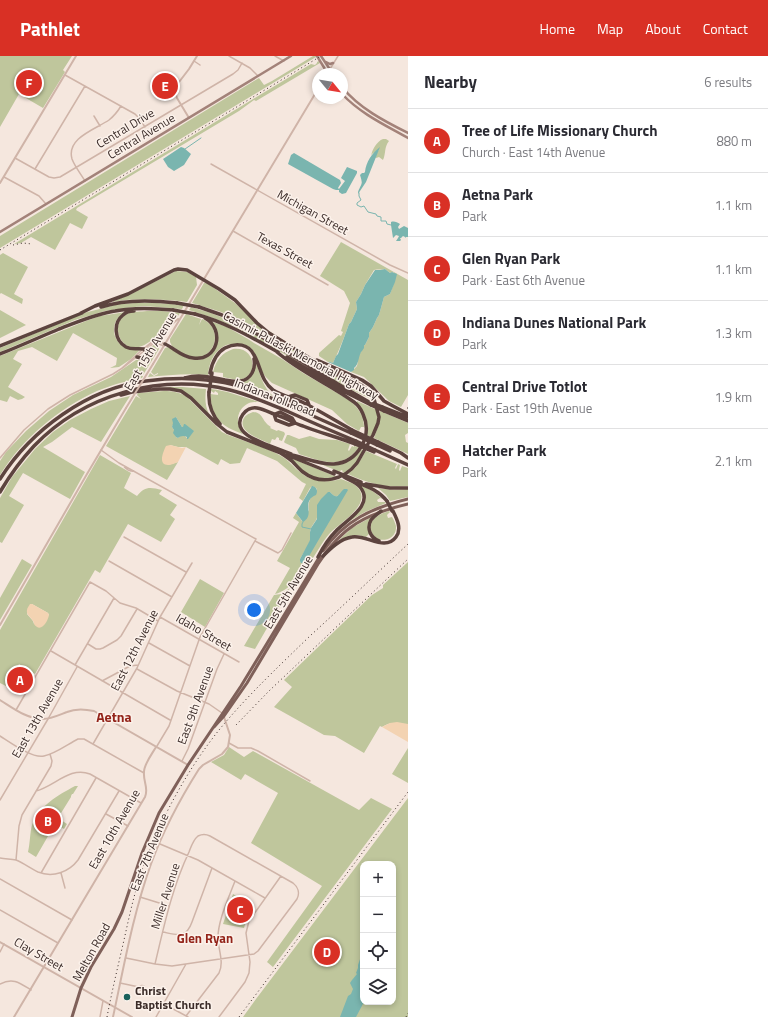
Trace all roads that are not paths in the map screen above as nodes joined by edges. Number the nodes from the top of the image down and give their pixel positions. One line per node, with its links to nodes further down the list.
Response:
1 (76, 56): 20 (street)
2 (197, 56): 9 (street)
3 (230, 56): 12 (street)
4 (275, 56): 10 (street)
5 (291, 56): 10 (main road, Central Avenue)
6 (317, 56): 13 (main road)
7 (321, 56): 11 (main road)
8 (338, 56): 14 (street)
9 (194, 61): 15 (street); 26 (street)
10 (284, 61): 21 (main road, Central Avenue)
11 (325, 62): 14 (main road); 18 (main road)
12 (242, 63): 21 (street); 26 (street, Central Drive)
13 (321, 63): 16 (main road); 17 (main road)
14 (333, 63): 19 (street)
15 (200, 65)
16 (324, 68)
17 (328, 68)
18 (329, 68)
19 (330, 68)
20 (65, 74): 22 (street); 34 (street)
21 (258, 76): 29 (main road, Central Avenue)
22 (85, 86): 27 (street); 37 (street)
23 (348, 94): 32 (main road)
24 (312, 99): 41 (street, East 15th Avenue)
25 (348, 100): 33 (main road)
26 (181, 105): 29 (street); 31 (street, Central Drive)
27 (121, 106): 30 (street); 31 (street)
28 (94, 116): 30 (street)
29 (189, 118): 39 (main road, Central Avenue)
30 (100, 126): 36 (street)
31 (145, 126): 36 (street, Central Drive)
32 (408, 133)
33 (408, 138)
34 (15, 158): 37 (street); 38 (street)
35 (211, 164): 41 (street, Michigan Street)
36 (77, 168): 37 (street, Central Drive); 39 (street)
37 (35, 169)
38 (4, 177): 40 (street); 42 (street)
39 (85, 181): 42 (main road, Central Avenue)
40 (0, 183)
41 (257, 190): 43 (street, East 15th Avenue); 45 (street, Michigan Street)
42 (46, 204): 44 (main road, Central Avenue)
43 (233, 231): 46 (street, East 15th Avenue); 47 (street, Texas Street)
44 (0, 232)
45 (408, 273)
46 (203, 279): 49 (highway); 51 (street, East 15th Avenue); 59 (highway)
47 (328, 285)
48 (149, 308): 50 (highway, Casimir Pulaski Memorial Highway, bridge); 56 (highway); 58 (highway, Casimir Pulaski Memorial Highway)
49 (81, 313): 52 (highway, Casimir Pulaski Memorial Highway, bridge); 55 (highway, Casimir Pulaski Memorial Highway)
50 (196, 314): 54 (highway); 57 (highway, Casimir Pulaski Memorial Highway)
51 (181, 316): 53 (street); 54 (street, East 15th Avenue)
52 (265, 338): 64 (highway); 67 (highway, Casimir Pulaski Memorial Highway)
53 (152, 341): 54 (street); 56 (street)
54 (164, 345): 56 (street); 76 (street, East 15th Avenue, bridge)
55 (0, 346)
56 (144, 350): 60 (highway); 61 (street)
57 (276, 352): 67 (highway, Casimir Pulaski Memorial Highway); 78 (highway)
58 (0, 354)
59 (305, 355): 64 (highway); 69 (highway)
60 (137, 357): 61 (street)
61 (122, 368): 79 (street)
62 (211, 373): 63 (highway); 65 (highway, bridge); 73 (highway)
63 (180, 378): 73 (highway, Indiana Toll Road); 85 (highway, Indiana Toll Road)
64 (357, 382): 77 (highway)
65 (208, 392): 72 (highway); 74 (highway)
66 (110, 396): 72 (highway); 75 (highway, Indiana Toll Road); 89 (highway, Indiana Toll Road)
67 (370, 403): 68 (highway, Casimir Pulaski Memorial Highway, bridge)
68 (383, 409): 70 (highway, Casimir Pulaski Memorial Highway); 71 (highway, Casimir Pulaski Memorial Highway)
69 (406, 413)
70 (408, 417)
71 (408, 421)
72 (217, 424): 77 (highway)
73 (352, 432): 80 (highway, bridge)
74 (263, 443): 75 (highway); 78 (highway)
75 (356, 443): 82 (highway, Indiana Toll Road, bridge)
76 (101, 450): 81 (street); 108 (street, East 15th Avenue)
77 (279, 452): 84 (highway)
78 (292, 455): 84 (highway)
79 (0, 458)
80 (408, 458)
81 (123, 465): 83 (street); 83 (street)
82 (408, 465)
83 (134, 471): 97 (street)
84 (334, 473): 86 (highway, bridge); 86 (highway, bridge)
85 (0, 479)
86 (361, 484): 87 (highway); 91 (highway); 99 (highway)
87 (366, 484): 88 (highway); 91 (highway)
88 (408, 488)
89 (0, 492)
90 (408, 499): 99 (main road, East 5th Avenue)
91 (387, 501): 94 (highway, bridge)
92 (408, 504): 93 (main road, East 5th Avenue)
93 (381, 511): 94 (highway); 98 (main road, East 5th Avenue)
94 (392, 511): 98 (highway)
95 (291, 533): 97 (street)
96 (124, 538): 102 (street)
97 (255, 542): 109 (street)
98 (323, 556): 125 (main road, East 5th Avenue)
99 (318, 557): 125 (main road, East 5th Avenue)
100 (109, 561): 103 (street)
101 (192, 563): 102 (street, East 12th Avenue)
102 (186, 572): 103 (street, East 12th Avenue)
103 (172, 597): 106 (street, East 12th Avenue)
104 (114, 598): 105 (street, Idaho Street); 111 (street, East 13th Avenue); 112 (street, Idaho Street)
105 (137, 609): 107 (street, Idaho Street); 111 (street)
106 (160, 617): 107 (street, East 12th Avenue); 109 (street, Idaho Street)
107 (158, 621): 110 (street, East 12th Avenue)
108 (0, 624)
109 (200, 640): 113 (street, Idaho Street); 117 (street)
110 (148, 643): 115 (street, East 12th Avenue); 117 (street)
111 (88, 644): 116 (street, East 13th Avenue)
112 (50, 651): 116 (street); 124 (street)
113 (224, 654): 114 (street, Idaho Street); 123 (street, East 9th Avenue)
114 (238, 662)
115 (138, 665): 118 (street, East 12th Avenue); 119 (street)
116 (76, 666): 119 (street); 126 (street, East 13th Avenue)
117 (190, 666): 121 (street)
118 (137, 668): 120 (street, East 12th Avenue); 121 (street)
119 (102, 681): 120 (street)
120 (123, 693): 127 (street, East 12th Avenue); 128 (street)
121 (180, 693): 123 (street); 128 (street)
122 (0, 700): 124 (street)
123 (205, 702): 125 (street); 135 (street, East 9th Avenue)
124 (16, 710): 126 (street)
125 (223, 714): 130 (street); 136 (main road, East 5th Avenue)
126 (48, 718): 127 (street); 133 (street, East 13th Avenue)
127 (108, 718): 131 (street, East 12th Avenue); 132 (street)
128 (170, 720): 132 (street)
129 (0, 736): 133 (street)
130 (229, 743): 139 (street); 146 (street, East 7th Avenue)
131 (93, 744): 134 (street); 137 (street)
132 (156, 747): 135 (street); 137 (street)
133 (28, 753): 134 (street); 142 (street, East 13th Avenue)
134 (50, 754): 140 (street)
135 (182, 761): 136 (street)
136 (188, 764): 157 (main road, East 5th Avenue)
137 (144, 773): 143 (street, East 10th Avenue)
138 (96, 778): 140 (street); 141 (street); 151 (street)
139 (310, 781)
140 (36, 790): 149 (street)
141 (119, 791): 143 (street); 144 (street)
142 (0, 800)
143 (141, 803): 145 (street, East 10th Avenue)
144 (106, 814): 145 (street); 152 (street)
145 (128, 826): 162 (street, East 10th Avenue)
146 (160, 844): 147 (street); 158 (street, East 7th Avenue)
147 (187, 856): 150 (street); 153 (street, Miller Avenue); 160 (street, Miller Avenue)
148 (0, 858): 149 (street)
149 (16, 860): 151 (street)
150 (212, 868): 155 (street); 163 (street)
151 (40, 873): 152 (street)
152 (61, 873): 156 (street)
153 (281, 876): 159 (street); 168 (street)
154 (0, 879): 162 (street)
155 (235, 881): 159 (street); 170 (street)
156 (65, 888)
157 (128, 896): 176 (main road, Melton Road)
158 (140, 897): 160 (street); 169 (street, East 7th Avenue)
159 (265, 898): 168 (street)
160 (169, 906): 163 (street, Miller Avenue)
161 (0, 910): 165 (street)
162 (72, 920): 165 (street, East 10th Avenue)
163 (162, 932): 171 (street, Miller Avenue)
164 (0, 942): 166 (street, Clay Street)
165 (58, 943): 173 (street, East 10th Avenue)
166 (4, 944): 167 (street); 173 (street, Clay Street)
167 (0, 952)
168 (249, 955): 170 (street); 191 (street)
169 (126, 958): 171 (street); 174 (street, East 7th Avenue)
170 (221, 959): 172 (street); 190 (street)
171 (155, 964): 172 (street)
172 (186, 964): 180 (street)
173 (44, 967): 176 (street, Clay Street); 178 (street, East 10th Avenue)
174 (120, 983): 177 (street); 181 (street, East 7th Avenue)
175 (0, 984): 178 (street)
176 (81, 988): 179 (street, Clay Street); 184 (main road, Melton Road)
177 (139, 988)
178 (31, 990): 183 (street, East 10th Avenue)
179 (103, 1001): 181 (street, Clay Street); 185 (street)
180 (164, 1004): 189 (street); 190 (street)
181 (115, 1007): 182 (street, Clay Street); 186 (street, East 7th Avenue)
182 (125, 1013): 187 (street); 188 (street, Clay Street)
183 (14, 1017)
184 (72, 1017)
185 (100, 1017)
186 (113, 1017)
187 (124, 1017)
188 (132, 1017)
189 (156, 1017)
190 (187, 1017)
191 (219, 1017)

